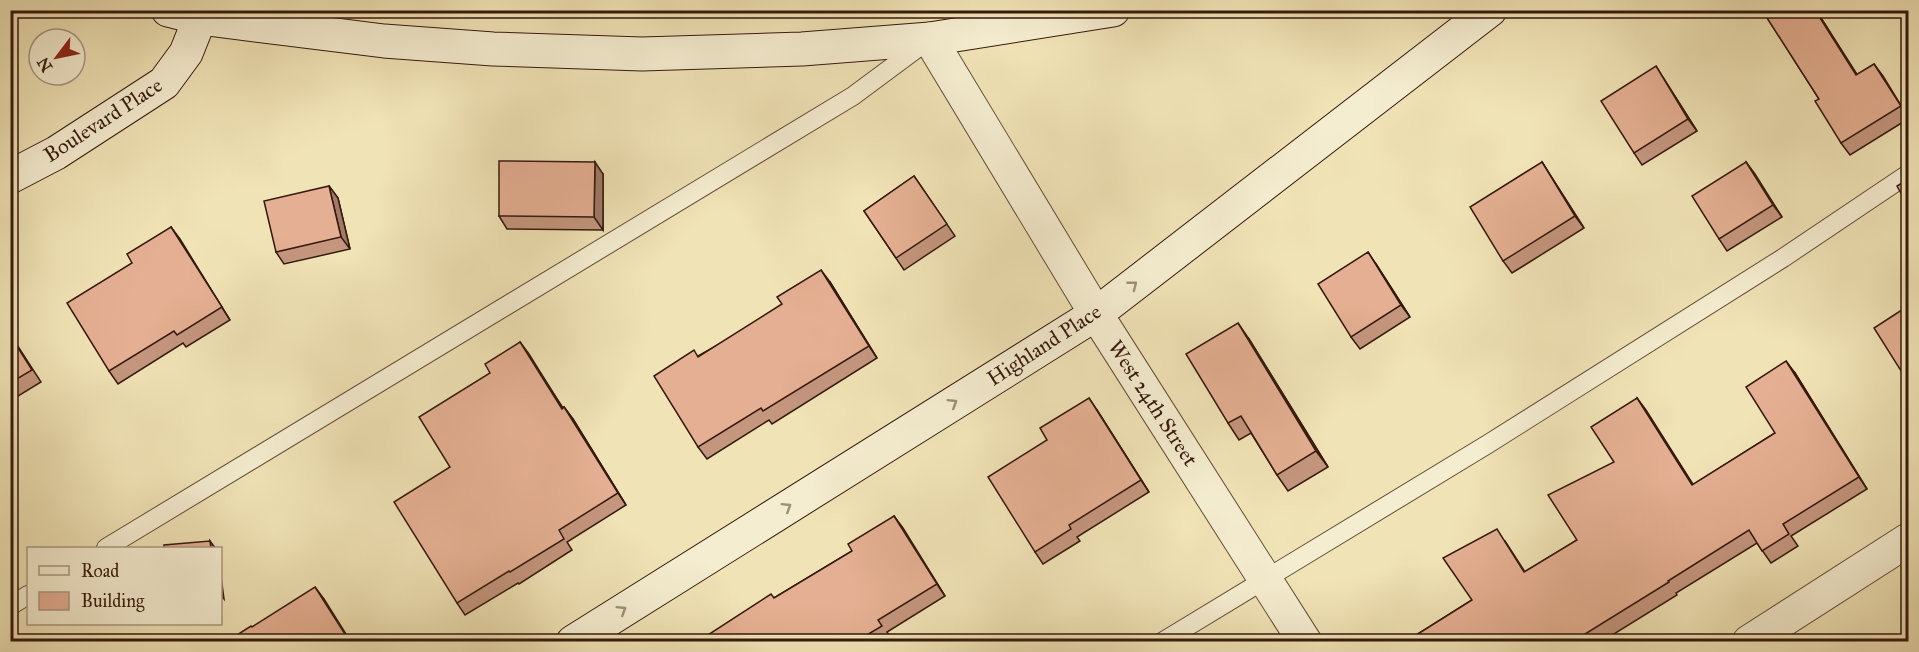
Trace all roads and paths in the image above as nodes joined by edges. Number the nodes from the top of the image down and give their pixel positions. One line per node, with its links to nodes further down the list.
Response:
1 (168, 10): 4 (street)
2 (1113, 10): 5 (street)
3 (1490, 10): 8 (street, Highland Place, one-way to 3)
4 (200, 18): 5 (street); 7 (street, Boulevard Place)
5 (930, 39): 8 (street, West 24th Street); 10 (lane)
6 (1908, 174): 11 (lane)
7 (10, 177)
8 (1096, 314): 11 (street, West 24th Street); 14 (street, Highland Place, one-way to 8)
9 (1908, 540): 17 (street)
10 (109, 547)
11 (1266, 580): 15 (lane); 16 (street, West 24th Street)
12 (27, 596): 13 (lane)
13 (10, 606)
14 (573, 642)
15 (1162, 642)
16 (1305, 642)
17 (1749, 642)

